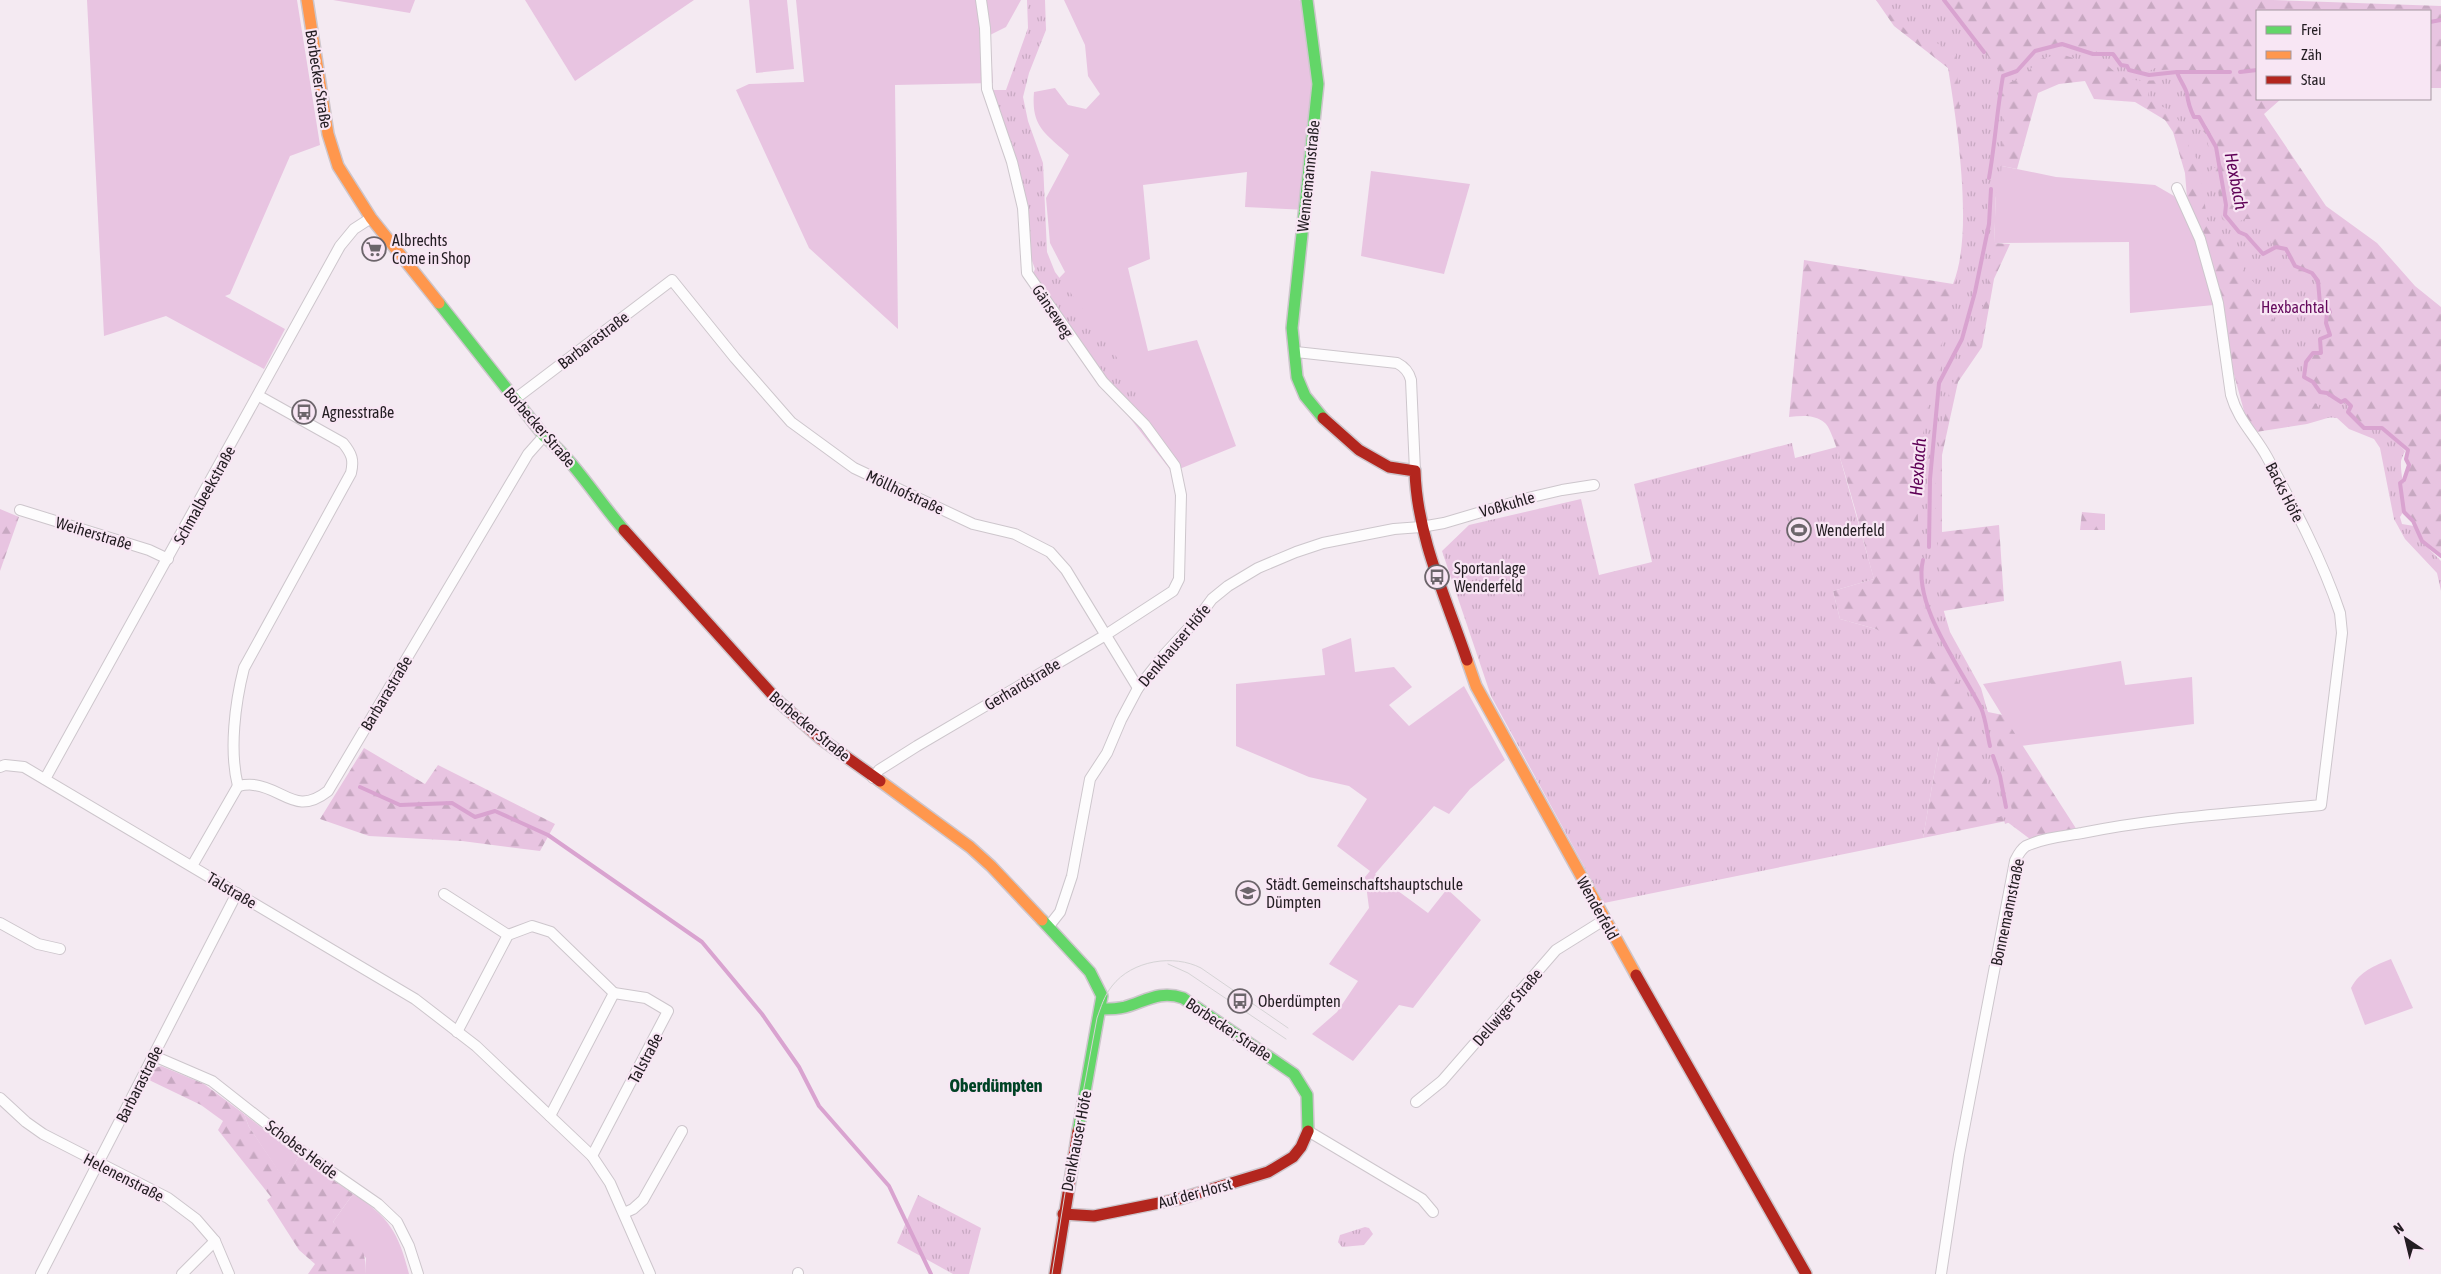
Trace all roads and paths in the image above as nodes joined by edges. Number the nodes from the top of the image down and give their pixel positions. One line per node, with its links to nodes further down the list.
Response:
1 (307, 0): 5 (street, Borbecker Straße)
2 (981, 0): 16 (street, Gänseweg)
3 (1307, 0): 7 (street, Wennemannstraße)
4 (2177, 188): 23 (street, Backs Höfe)
5 (371, 218): 8 (street, Schmalbeekstraße); 9 (street, Borbecker Straße)
6 (672, 280): 9 (street, Barbarastraße); 17 (street, Möllhofstraße)
7 (1296, 352): 11 (street, Wennemannstraße); 11 (street)
8 (259, 396): 15 (street, Schmalbeekstraße); 22 (street)
9 (515, 399): 10 (street, Borbecker Straße)
10 (544, 436): 20 (street, Borbecker Straße); 22 (street, Barbarastraße)
11 (1415, 471): 14 (street)
12 (1594, 485): 14 (street, Voßkuhle)
13 (20, 510): 15 (street, Weiherstraße)
14 (1421, 527): 18 (street, Denkhauser Höfe); 27 (street, Wenderfeld)
15 (168, 560): 21 (street, Schmalbeekstraße)
16 (1173, 591): 17 (street, Gerhardstraße)
17 (1104, 636): 18 (street, Möllhofstraße); 20 (street, Gerhardstraße)
18 (1138, 688): 29 (street, Denkhauser Höfe)
19 (0, 767): 21 (street, Talstraße)
20 (873, 778): 29 (street, Borbecker Straße)
21 (45, 779): 24 (street, Talstraße)
22 (238, 786): 24 (street)
23 (2321, 805): 54 (street, Bonnemannstraße)
24 (192, 866): 25 (street, Talstraße)
25 (237, 893): 34 (street, Talstraße); 35 (street, Barbarastraße)
26 (444, 894): 30 (street)
27 (1604, 920): 37 (street, Dellwiger Straße); 53 (street, Wenderfeld)
28 (0, 923): 31 (street)
29 (1049, 926): 33 (street, Borbecker Straße)
30 (508, 935): 32 (street); 34 (street)
31 (60, 949)
32 (614, 994): 38 (street); 41 (street, Talstraße)
33 (1102, 1009): 40 (street, Borbecker Straße); 45 (street, Denkhauser Höfe)
34 (457, 1032): 38 (street, Talstraße)
35 (154, 1056): 42 (street, Barbarastraße); 50 (street, Schobes Heide)
36 (0, 1098): 42 (street, Helenenstraße)
37 (1416, 1102)
38 (550, 1116): 41 (street, Talstraße)
39 (682, 1131): 44 (street)
40 (1308, 1131): 43 (street); 45 (street, Auf der Horst)
41 (592, 1156): 44 (street, Talstraße)
42 (98, 1164): 46 (street, Helenenstraße); 47 (street, Barbarastraße)
43 (1433, 1212)
44 (624, 1213): 51 (street, Talstraße)
45 (1063, 1214): 52 (street, Denkhauser Höfe)
46 (215, 1241): 48 (street); 49 (street, Helenenstraße)
47 (41, 1274)
48 (182, 1274)
49 (229, 1274)
50 (418, 1274)
51 (650, 1274)
52 (1055, 1274)
53 (1806, 1274)
54 (1941, 1274)

